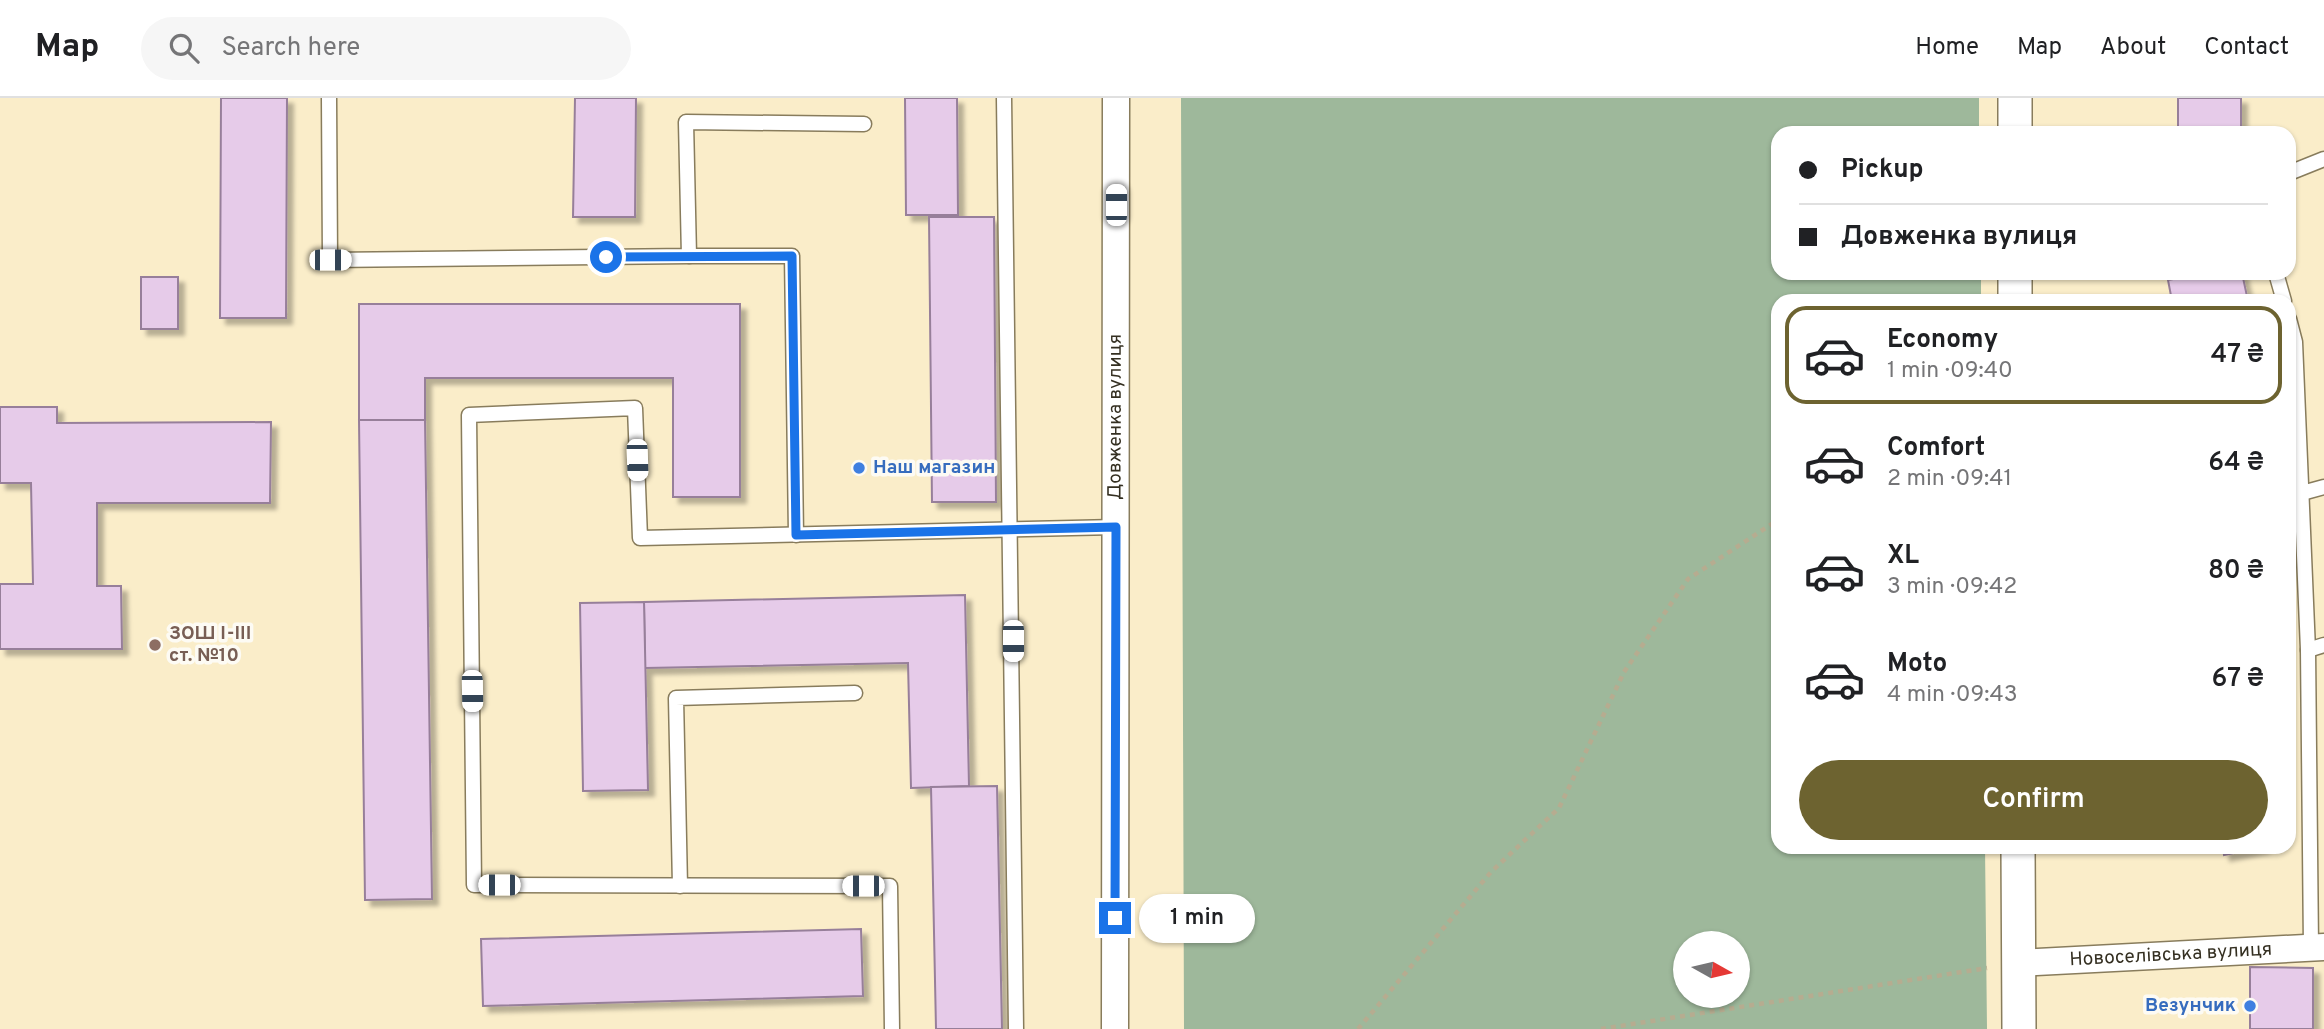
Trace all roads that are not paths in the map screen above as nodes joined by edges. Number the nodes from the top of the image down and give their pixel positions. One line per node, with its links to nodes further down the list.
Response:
1 (329, 98): 9 (lane)
2 (1004, 98): 14 (lane)
3 (1116, 98): 13 (street, Довженка вулиця)
4 (2015, 98): 6 (street)
5 (864, 124): 9 (lane)
6 (2015, 126)
7 (2324, 159): 8 (lane)
8 (2296, 170)
9 (689, 256): 15 (lane)
10 (2296, 364): 12 (lane)
11 (2324, 487): 12 (lane)
12 (2302, 493): 17 (lane)
13 (1116, 527): 14 (lane); 25 (street, Довженка вулиця)
14 (1012, 531): 15 (lane); 24 (lane)
15 (796, 535): 20 (lane)
16 (2324, 645): 17 (lane)
17 (2308, 650): 21 (lane)
18 (855, 693): 20 (lane)
19 (2018, 854): 22 (street)
20 (680, 886): 23 (lane)
21 (2317, 947): 22 (street, Новоселівська вулиця)
22 (2019, 963): 26 (street)
23 (892, 1029)
24 (1016, 1029)
25 (1115, 1029)
26 (2019, 1029)

